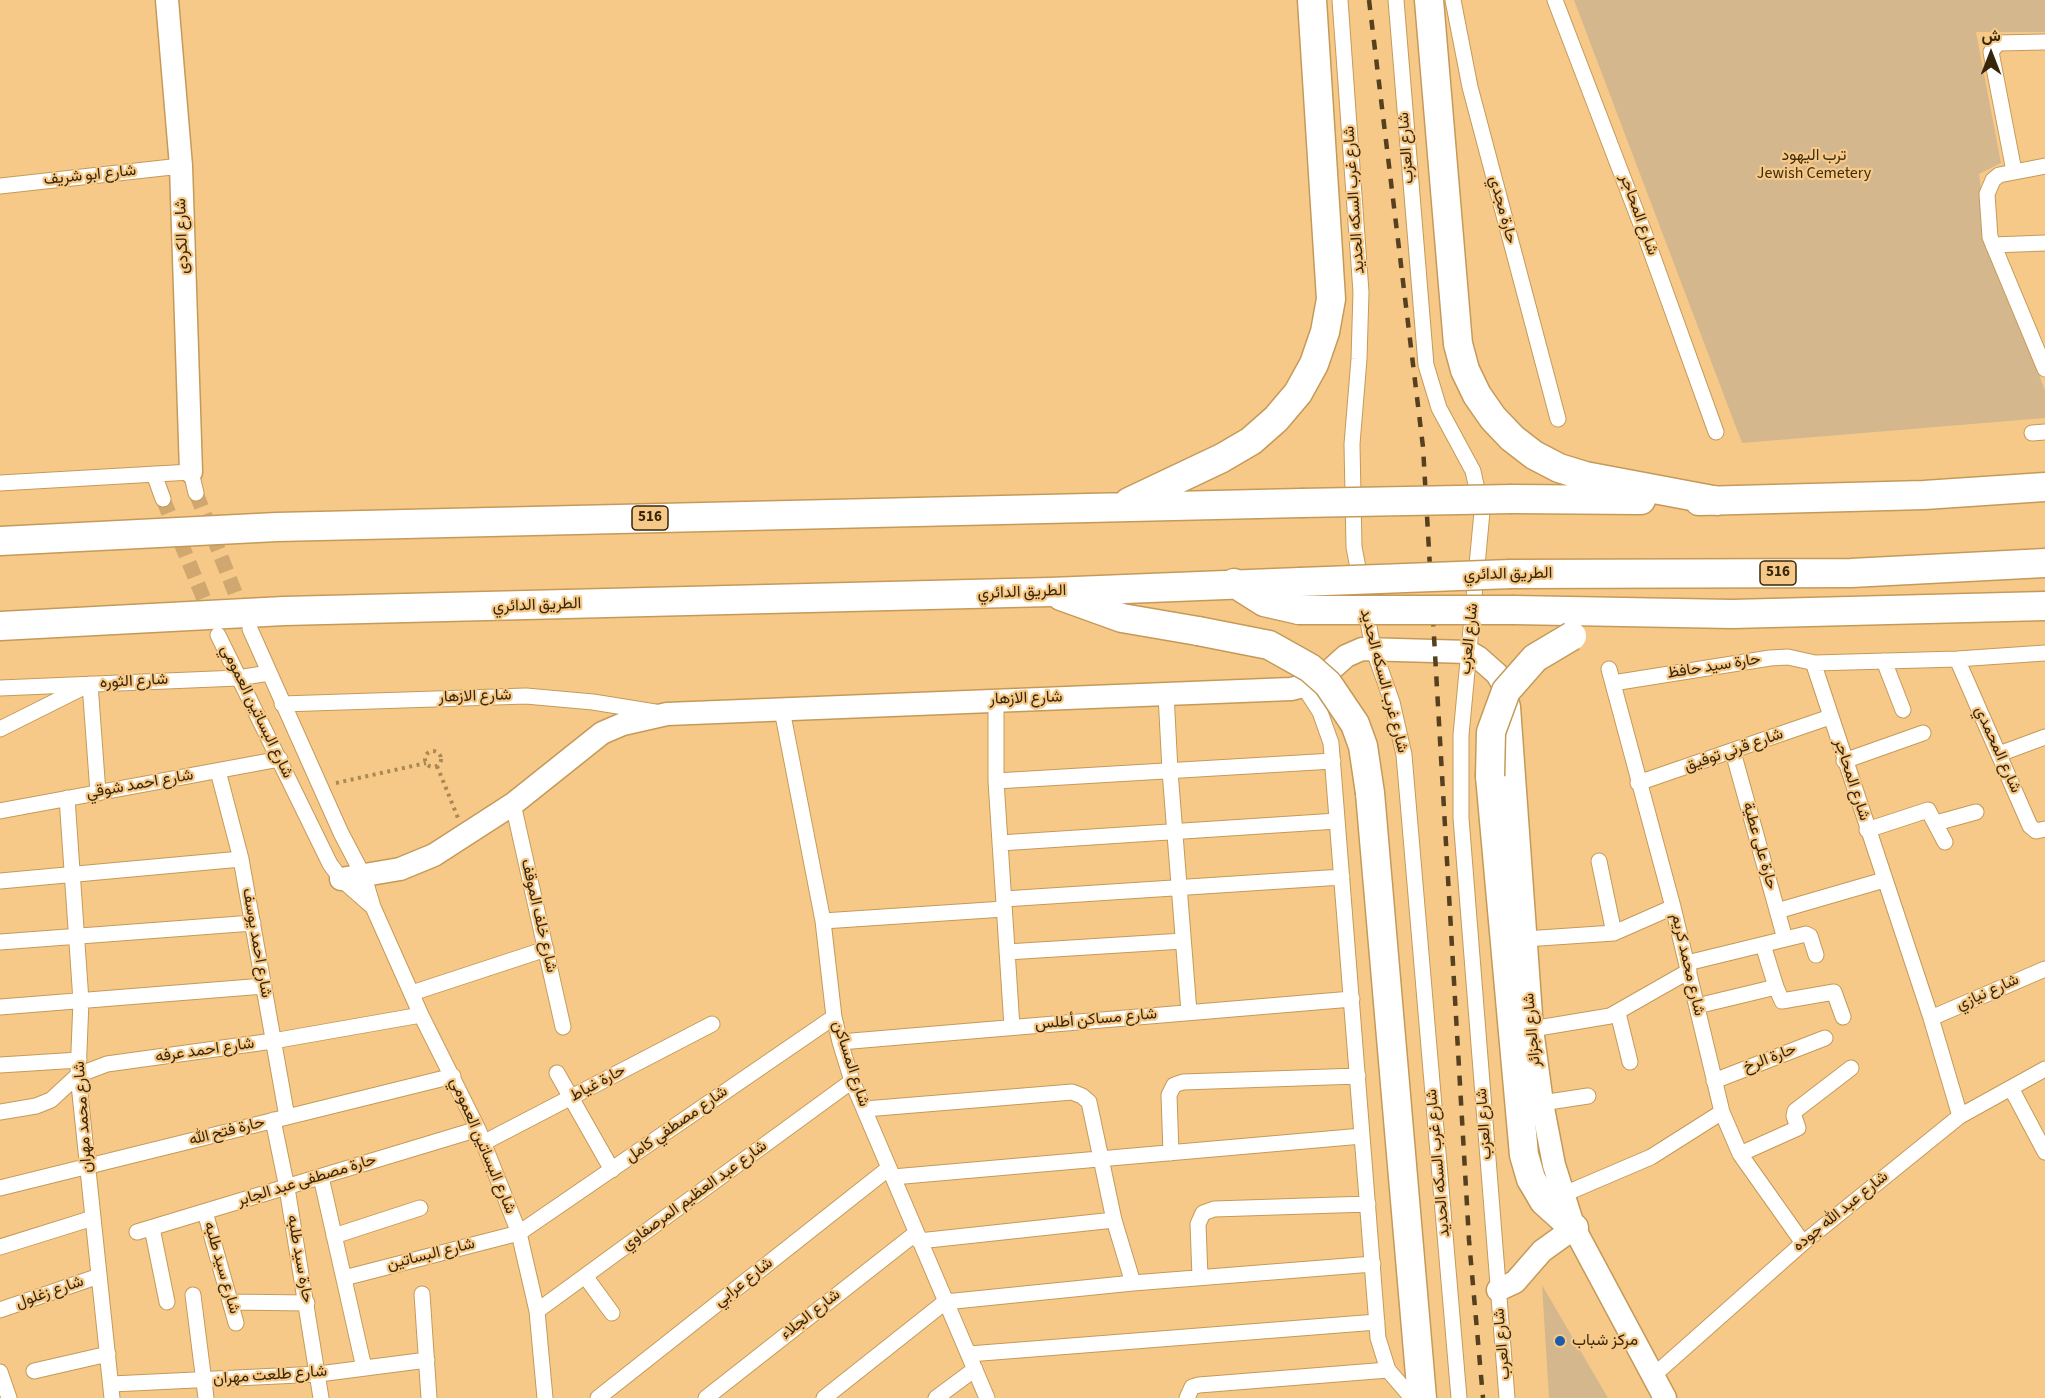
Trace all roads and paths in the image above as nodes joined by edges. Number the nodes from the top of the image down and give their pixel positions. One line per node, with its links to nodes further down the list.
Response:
1 (167, 0): 9 (street, شارع الكردى)
2 (1312, 0): 24 (highway)
3 (1340, 0): 34 (street, شارع غرب السكه الحديد)
4 (1396, 0): 35 (street, شارع العزب)
5 (1429, 0): 23 (highway)
6 (1452, 0): 16 (street, حارة مجدي)
7 (1555, 0): 17 (street, شارع المحاجر)
8 (2045, 42): 11 (street)
9 (181, 166): 12 (street, شارع ابو شريف); 19 (street, شارع الكردى)
10 (2045, 166): 11 (street)
11 (2014, 171): 14 (street)
12 (0, 186)
13 (2045, 243): 14 (street)
14 (1993, 245): 15 (street)
15 (2045, 369)
16 (1558, 419)
17 (1716, 432)
18 (154, 474): 19 (street); 20 (street); 22 (street)
19 (194, 482)
20 (0, 483)
21 (2045, 487): 23 (highway, 516)
22 (163, 499)
23 (1718, 501): 24 (highway, 516, bridge)
24 (1120, 507): 25 (highway, 516)
25 (0, 541)
26 (2045, 563): 27 (highway, الطريق الدائري / 516, bridge)
27 (1234, 583): 28 (highway, الطريق الدائري / 516); 30 (highway, bridge)
28 (1050, 592): 31 (highway, الطريق الدائري / 516); 215 (highway, bridge)
29 (2045, 606): 30 (highway)
30 (1638, 612): 166 (highway, bridge)
31 (0, 627)
32 (250, 629): 40 (street, شارع البساتين العمومي)
33 (218, 635): 42 (street, شارع البساتين العمومي)
34 (1373, 648): 35 (street); 44 (street, شارع الازهار); 216 (street, شارع غرب السكه الحديد)
35 (1468, 652): 98 (street, شارع الجزائر); 179 (street, شارع العزب)
36 (2045, 653): 37 (street)
37 (1957, 659): 38 (street); 57 (street, شارع المحمدي)
38 (1884, 661): 39 (street); 50 (street)
39 (1815, 663): 41 (street, حارة سيد حافظ); 52 (street, شارع المحاجر)
40 (269, 673): 42 (street, شارع الثوره); 48 (street, شارع البساتين العمومي)
41 (1611, 676): 66 (street, شارع محمد كريم)
42 (238, 678): 43 (street, شارع الثوره); 58 (street, شارع البساتين العمومي)
43 (90, 684): 45 (street, شارع الثوره); 53 (street); 68 (street)
44 (1304, 687): 46 (street, شارع الازهار); 59 (street)
45 (0, 688)
46 (1166, 694): 47 (street, شارع الازهار); 64 (street)
47 (996, 701): 49 (street, شارع الازهار); 65 (street)
48 (282, 704): 51 (street, شارع الازهار); 67 (street, شارع البساتين العمومي)
49 (782, 710): 51 (street, شارع الازهار); 94 (street, شارع المساكن)
50 (1903, 710)
51 (667, 714): 70 (street, شارع الازهار)
52 (1830, 717): 56 (street, شارع قرنى توفيق); 60 (street, شارع المحاجر)
53 (0, 729)
54 (1923, 733): 60 (street)
55 (2045, 737): 57 (street)
56 (1732, 752): 66 (street, شارع قرنى توفيق); 93 (street, حارة على عطية)
57 (1999, 754): 75 (street, شارع المحمدي)
58 (280, 759): 63 (street, شارع احمد شوقي); 86 (street, شارع البساتين العمومي)
59 (1332, 761): 64 (street); 73 (street)
60 (1844, 761): 76 (street, شارع المحاجر)
61 (426, 763): 62 (path); 62 (path); 67 (path)
62 (437, 766): 78 (path)
63 (218, 771): 68 (street, شارع احمد شوقي); 81 (street, شارع احمد يوسف)
64 (1170, 771): 65 (street); 77 (street)
65 (996, 781): 80 (street)
66 (1638, 783): 92 (street, شارع محمد كريم)
67 (320, 786): 84 (street, شارع البساتين العمومي)
68 (98, 793): 69 (street, شارع احمد شوقي)
69 (67, 798): 71 (street, شارع احمد شوقي); 83 (street, شارع محمد مهران)
70 (513, 804): 78 (street, شارع الازهار); 103 (street, شارع خلف الموقف)
71 (0, 811)
72 (1976, 812): 74 (street)
73 (1337, 821): 77 (street); 85 (street)
74 (1936, 823): 76 (street); 79 (street)
75 (2045, 829)
76 (1867, 830): 87 (street, شارع المحاجر)
77 (1175, 832): 80 (street); 89 (street)
78 (466, 836): 84 (street, شارع الازهار)
79 (1945, 842)
80 (1000, 843): 90 (street)
81 (242, 859): 83 (street); 95 (street, شارع احمد يوسف)
82 (1599, 861): 96 (street)
83 (72, 874): 88 (street); 97 (street, شارع محمد مهران)
84 (364, 877): 86 (street, شارع الازهار); 91 (street, شارع البساتين العمومي)
85 (1342, 877): 89 (street); 111 (street)
86 (341, 879): 91 (street, شارع البساتين العمومي)
87 (1884, 880): 93 (street); 120 (street, شارع المحاجر)
88 (0, 881)
89 (1179, 888): 90 (street); 100 (street)
90 (1004, 904): 94 (street); 104 (street)
91 (373, 907): 110 (street, شارع البساتين العمومي)
92 (1674, 907): 96 (street); 106 (street, شارع محمد كريم)
93 (1777, 911): 99 (street, حارة على عطية)
94 (823, 921): 118 (street, شارع المساكن)
95 (253, 923): 97 (street); 108 (street, شارع احمد يوسف)
96 (1614, 933): 98 (street)
97 (76, 936): 101 (street); 112 (street, شارع محمد مهران)
98 (1526, 939): 124 (street, شارع الجزائر)
99 (1785, 939): 102 (street); 105 (street)
100 (1183, 940): 104 (street); 115 (street)
101 (0, 942)
102 (1763, 945): 106 (street); 109 (street)
103 (546, 949): 110 (street); 122 (street, شارع خلف الموقف)
104 (1007, 952): 123 (street)
105 (1816, 955)
106 (1688, 967): 114 (street, شارع محمد كريم); 116 (street)
107 (2045, 969): 120 (street, شارع نيازي)
108 (264, 986): 112 (street); 126 (street, شارع احمد يوسف)
109 (1776, 987): 114 (street); 119 (street)
110 (412, 993): 117 (street, شارع البساتين العمومي)
111 (1352, 999): 115 (street, شارع مساكن أطلس); 135 (street)
112 (81, 1000): 113 (street); 130 (street, شارع محمد مهران)
113 (0, 1006)
114 (1697, 1006): 137 (street, شارع محمد كريم)
115 (1189, 1012): 123 (street, شارع مساكن أطلس)
116 (1618, 1013): 124 (street); 128 (street)
117 (421, 1015): 126 (street, شارع احمد عرفه); 134 (street, شارع البساتين العمومي)
118 (834, 1017): 127 (street, شارع المساكن); 154 (street, شارع مصطفي كامل)
119 (1843, 1017)
120 (1931, 1018): 145 (street, شارع المحاجر)
121 (712, 1024): 140 (street, حارة غياط)
122 (563, 1027)
123 (1012, 1027): 127 (street, شارع مساكن أطلس)
124 (1532, 1029): 141 (street, شارع الجزائر)
125 (1825, 1038): 137 (street, حارة الرخ)
126 (273, 1041): 130 (street, شارع احمد عرفه); 146 (street, شارع احمد يوسف)
127 (840, 1042): 136 (street, شارع المساكن)
128 (1630, 1062)
129 (0, 1065): 130 (street)
130 (79, 1067): 143 (street, شارع احمد عرفه); 153 (street, شارع محمد مهران)
131 (1851, 1068): 151 (street)
132 (2045, 1069): 138 (street, شارع عبد الله جوده)
133 (557, 1073): 140 (street)
134 (453, 1076): 146 (street, حارة فتح الله); 147 (street, شارع البساتين العمومي)
135 (1358, 1076): 148 (street); 150 (street)
136 (852, 1081): 142 (street, شارع المساكن); 175 (street, شارع عبد العظيم المرصفاوي)
137 (1714, 1081): 144 (street, شارع محمد كريم)
138 (2011, 1088): 145 (street, شارع عبد الله جوده); 149 (street)
139 (1588, 1096): 141 (street)
140 (572, 1098): 147 (street, حارة غياط); 154 (street)
141 (1542, 1103): 159 (street, شارع الجزائر)
142 (865, 1109): 152 (street); 155 (street, شارع المساكن)
143 (0, 1112)
144 (1722, 1112): 151 (street, شارع محمد كريم); 159 (street)
145 (1960, 1116): 171 (street, شارع عبد الله جوده)
146 (280, 1119): 153 (street, حارة فتح الله); 158 (street, حارة سيد طلبه)
147 (480, 1136): 156 (street, حارة مصطفى عبد الجابر); 168 (street, شارع البساتين العمومي)
148 (1362, 1136): 150 (street); 160 (street)
149 (2045, 1152)
150 (1171, 1153): 152 (street)
151 (1740, 1154): 171 (street, شارع محمد كريم)
152 (1101, 1158): 155 (street); 164 (street)
153 (88, 1166): 157 (street, حارة فتح الله); 163 (street, شارع محمد مهران)
154 (612, 1170): 168 (street, شارع مصطفي كامل)
155 (891, 1173): 170 (street, شارع المساكن); 208 (street, شارع عرابي)
156 (321, 1178): 158 (street, حارة مصطفى عبد الجابر); 169 (street)
157 (0, 1188)
158 (287, 1188): 162 (street, حارة مصطفى عبد الجابر); 185 (street, حارة سيد طلبه)
159 (1562, 1195): 166 (street, شارع الجزائر)
160 (1368, 1204): 173 (street); 176 (street)
161 (420, 1208): 169 (street)
162 (205, 1212): 165 (street, حارة مصطفى عبد الجابر); 183 (street, شارع سيد طلبه)
163 (93, 1218): 172 (street); 174 (street, شارع محمد مهران)
164 (1114, 1220): 170 (street); 178 (street)
165 (152, 1228): 167 (street, حارة مصطفى عبد الجابر); 182 (street)
166 (1574, 1228): 179 (street); 200 (street, شارع الجزائر)
167 (137, 1232)
168 (519, 1233): 177 (street, شارع البساتين); 187 (street, شارع البساتين العمومي)
169 (334, 1236): 177 (street)
170 (918, 1237): 184 (street, شارع المساكن); 209 (street, شارع الجلاء)
171 (1803, 1242): 200 (street, شارع عبد الله جوده)
172 (0, 1247)
173 (1373, 1264): 176 (street); 189 (street)
174 (99, 1276): 186 (street, شارع زغلول); 191 (street, شارع محمد مهران)
175 (585, 1276): 187 (street, شارع عبد العظيم المرصفاوي); 188 (street)
176 (1200, 1277): 178 (street)
177 (344, 1278): 194 (street)
178 (1133, 1283): 184 (street)
179 (1498, 1290): 217 (street, شارع العرب)
180 (422, 1294): 193 (street)
181 (193, 1295): 201 (street)
182 (167, 1302)
183 (230, 1302): 185 (street); 190 (street, شارع سيد طلبه)
184 (945, 1302): 192 (street, شارع المساكن); 210 (street)
185 (307, 1303): 199 (street, حارة سيد طلبه)
186 (0, 1310)
187 (537, 1311): 207 (street, شارع البساتين العمومي)
188 (612, 1312)
189 (1377, 1322): 192 (street); 196 (street)
190 (236, 1323)
191 (108, 1354): 197 (street); 202 (street, شارع محمد مهران)
192 (969, 1354): 195 (street, شارع المساكن)
193 (427, 1360): 194 (street, شارع طلعت مهران); 206 (street)
194 (364, 1368): 199 (street, شارع طلعت مهران)
195 (975, 1369): 211 (street); 212 (street, شارع المساكن)
196 (1388, 1370): 213 (street); 214 (street)
197 (34, 1371)
198 (0, 1372): 203 (street)
199 (319, 1374): 201 (street, شارع طلعت مهران); 205 (street, حارة سيد طلبه)
200 (1653, 1376): 218 (street, شارع الجزائر)
201 (205, 1381): 202 (street, شارع طلعت مهران); 204 (street)
202 (112, 1391)
203 (9, 1398)
204 (206, 1398)
205 (321, 1398)
206 (429, 1398)
207 (545, 1398)
208 (598, 1398)
209 (706, 1398)
210 (824, 1398)
211 (936, 1398)
212 (987, 1398)
213 (1187, 1398)
214 (1412, 1398)
215 (1422, 1398)
216 (1459, 1398)
217 (1507, 1398)
218 (1665, 1398)

